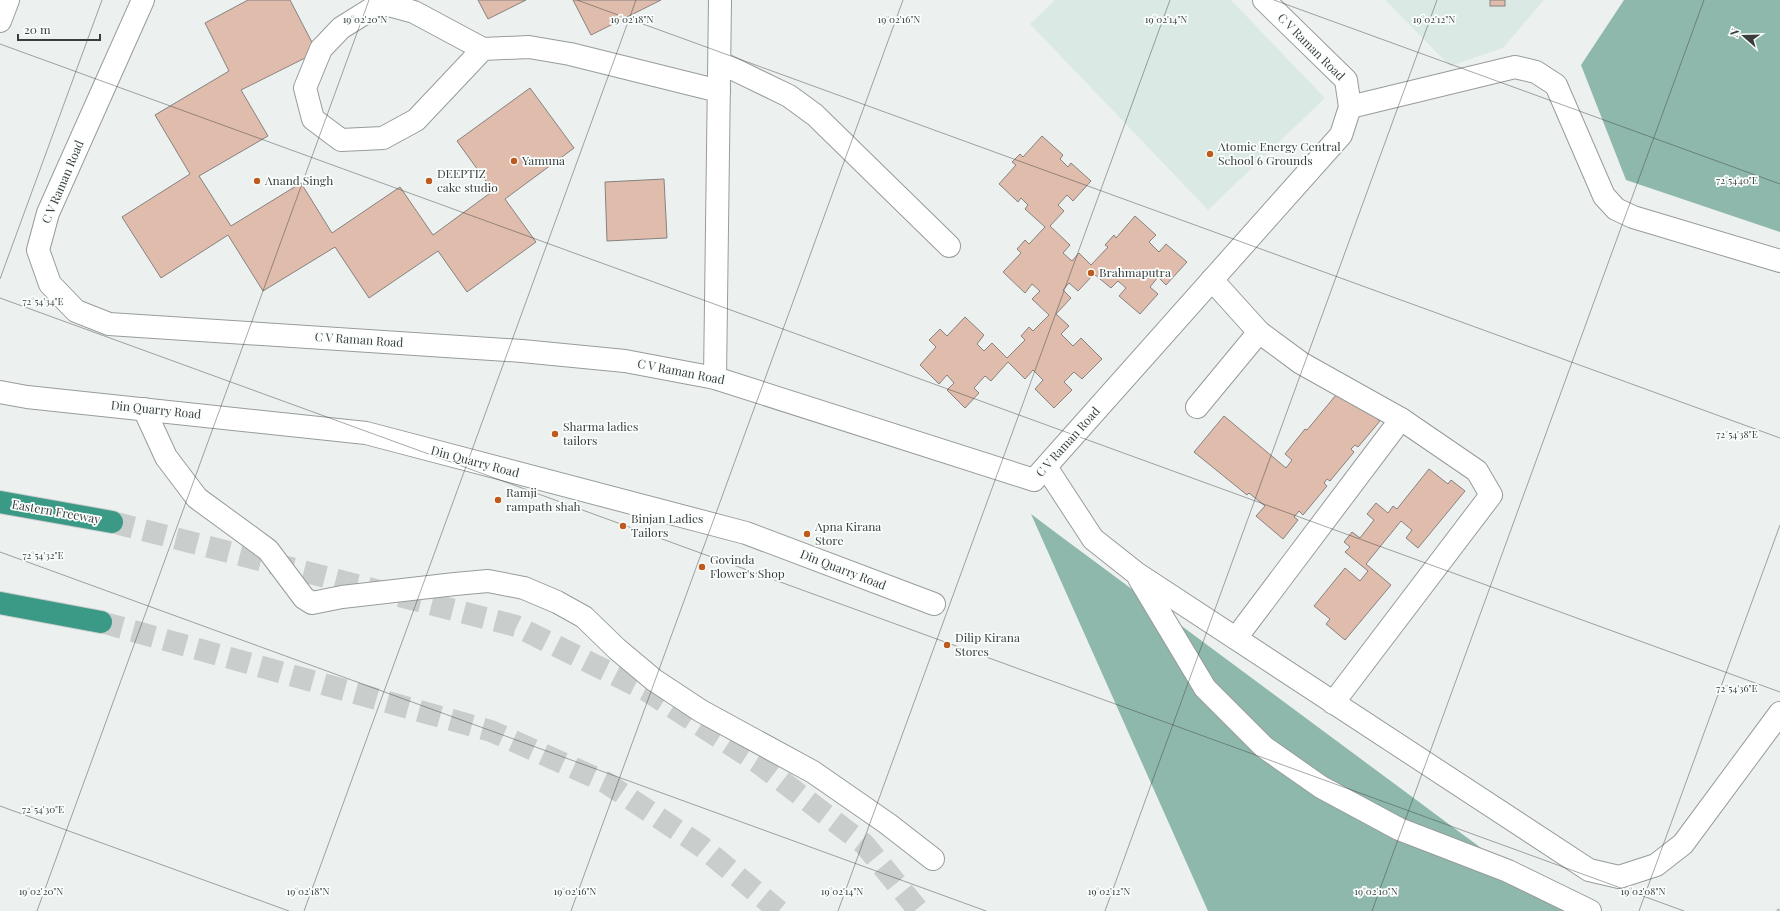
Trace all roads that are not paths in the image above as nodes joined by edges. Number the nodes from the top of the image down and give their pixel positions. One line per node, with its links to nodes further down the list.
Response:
1 (8, 0): 5 (street)
2 (143, 0): 14 (street, C V Raman Road)
3 (720, 0): 7 (street)
4 (1264, 0): 9 (street, C V Raman Road)
5 (0, 21)
6 (483, 49): 6 (street); 8 (street)
7 (721, 63): 8 (street); 10 (street)
8 (719, 91): 14 (street)
9 (1350, 107): 11 (street); 12 (street, C V Raman Road)
10 (949, 246)
11 (1780, 261)
12 (1212, 280): 13 (street); 19 (street, C V Raman Road)
13 (1259, 332): 16 (street); 18 (street)
14 (715, 378): 19 (street, C V Raman Road)
15 (0, 392): 17 (street, Din Quarry Road)
16 (1197, 407)
17 (144, 409): 24 (street, Din Quarry Road); 29 (street)
18 (1401, 419): 26 (street); 27 (street)
19 (1046, 466): 22 (street)
20 (0, 502): 21 (highway, Eastern Freeway)
21 (112, 522)
22 (1136, 573): 26 (street); 30 (street)
23 (0, 603): 25 (highway)
24 (934, 604)
25 (101, 622)
26 (1236, 638): 27 (street)
27 (1333, 703): 28 (street)
28 (1780, 713)
29 (933, 859)
30 (1590, 911)

